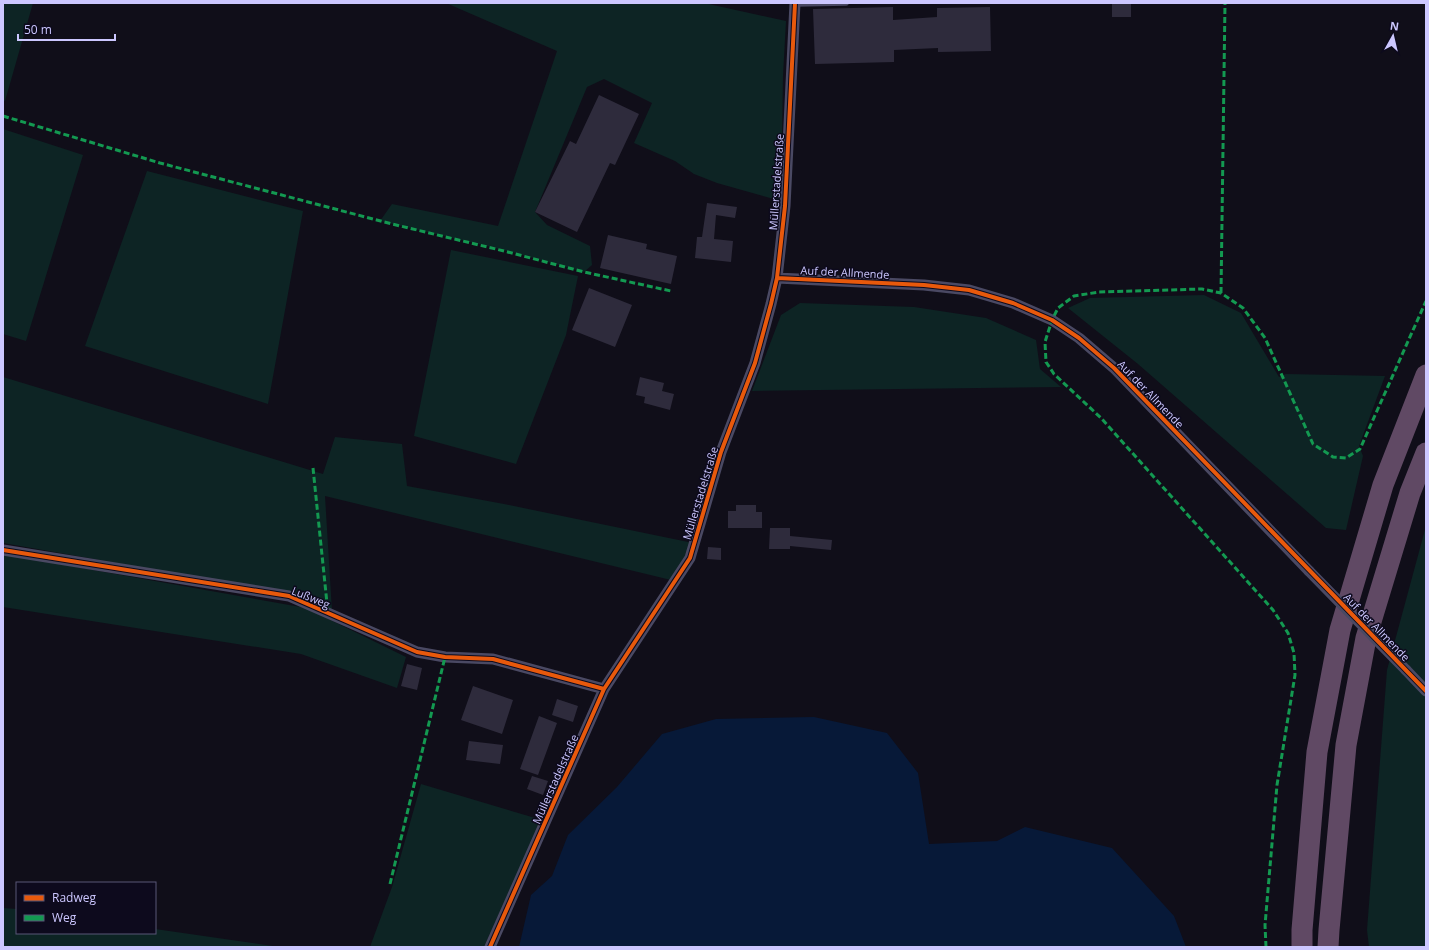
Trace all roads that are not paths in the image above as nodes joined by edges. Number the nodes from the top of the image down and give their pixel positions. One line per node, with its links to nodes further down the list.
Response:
1 (795, 3): 2 (lane); 3 (street, Müllerstadelstraße)
2 (846, 3)
3 (777, 278): 7 (street, Müllerstadelstraße); 8 (street, Auf der Allmende, bridge)
4 (1426, 375): 10 (highway)
5 (1426, 453): 11 (highway)
6 (3, 550): 7 (street, Lußweg)
7 (604, 689): 9 (street, Müllerstadelstraße)
8 (1426, 691)
9 (490, 947)
10 (1302, 947)
11 (1328, 947)

